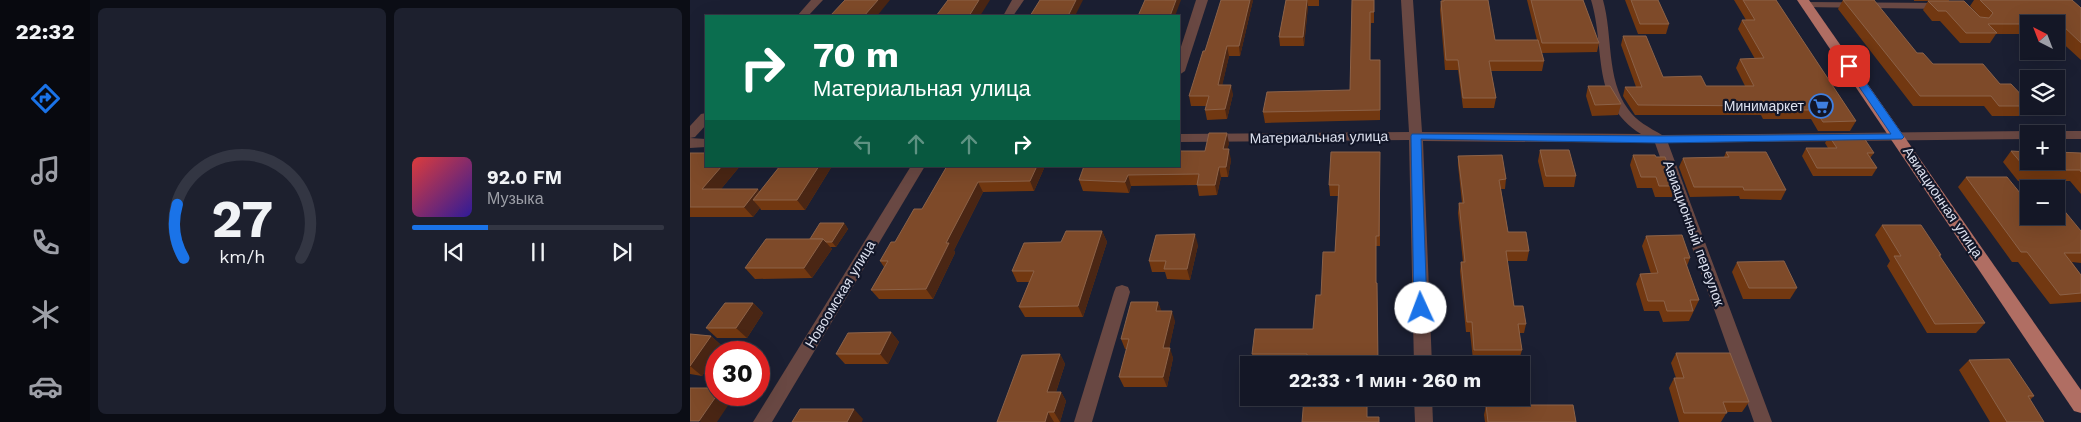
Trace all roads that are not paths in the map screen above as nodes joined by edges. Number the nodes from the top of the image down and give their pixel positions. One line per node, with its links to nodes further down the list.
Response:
1 (817, 0): 8 (street)
2 (1018, 0): 9 (street)
3 (1202, 0): 10 (street)
4 (1407, 0): 15 (street)
5 (1597, 0): 19 (street)
6 (1805, 2): 7 (lane); 17 (main road, Авиационная улица)
7 (1952, 6)
8 (803, 15)
9 (1009, 15)
10 (1180, 68)
11 (705, 118): 12 (street)
12 (690, 134)
13 (2065, 135): 14 (street)
14 (2081, 135)
15 (1416, 136): 18 (street, Материальная улица); 19 (street, Материальная улица); 24 (street)
16 (2020, 136): 17 (street, Материальная улица)
17 (1898, 137): 19 (street, Материальная улица); 26 (main road, Авиационная улица)
18 (1180, 138)
19 (1660, 140): 30 (street, Авиационный переулок)
20 (690, 143): 21 (street)
21 (705, 143)
22 (917, 167): 27 (street, Новоомская улица)
23 (1122, 292): 28 (street)
24 (1422, 356)
25 (1424, 406): 29 (street)
26 (2081, 406)
27 (762, 422)
28 (1083, 422)
29 (1424, 422)
30 (1763, 422)

